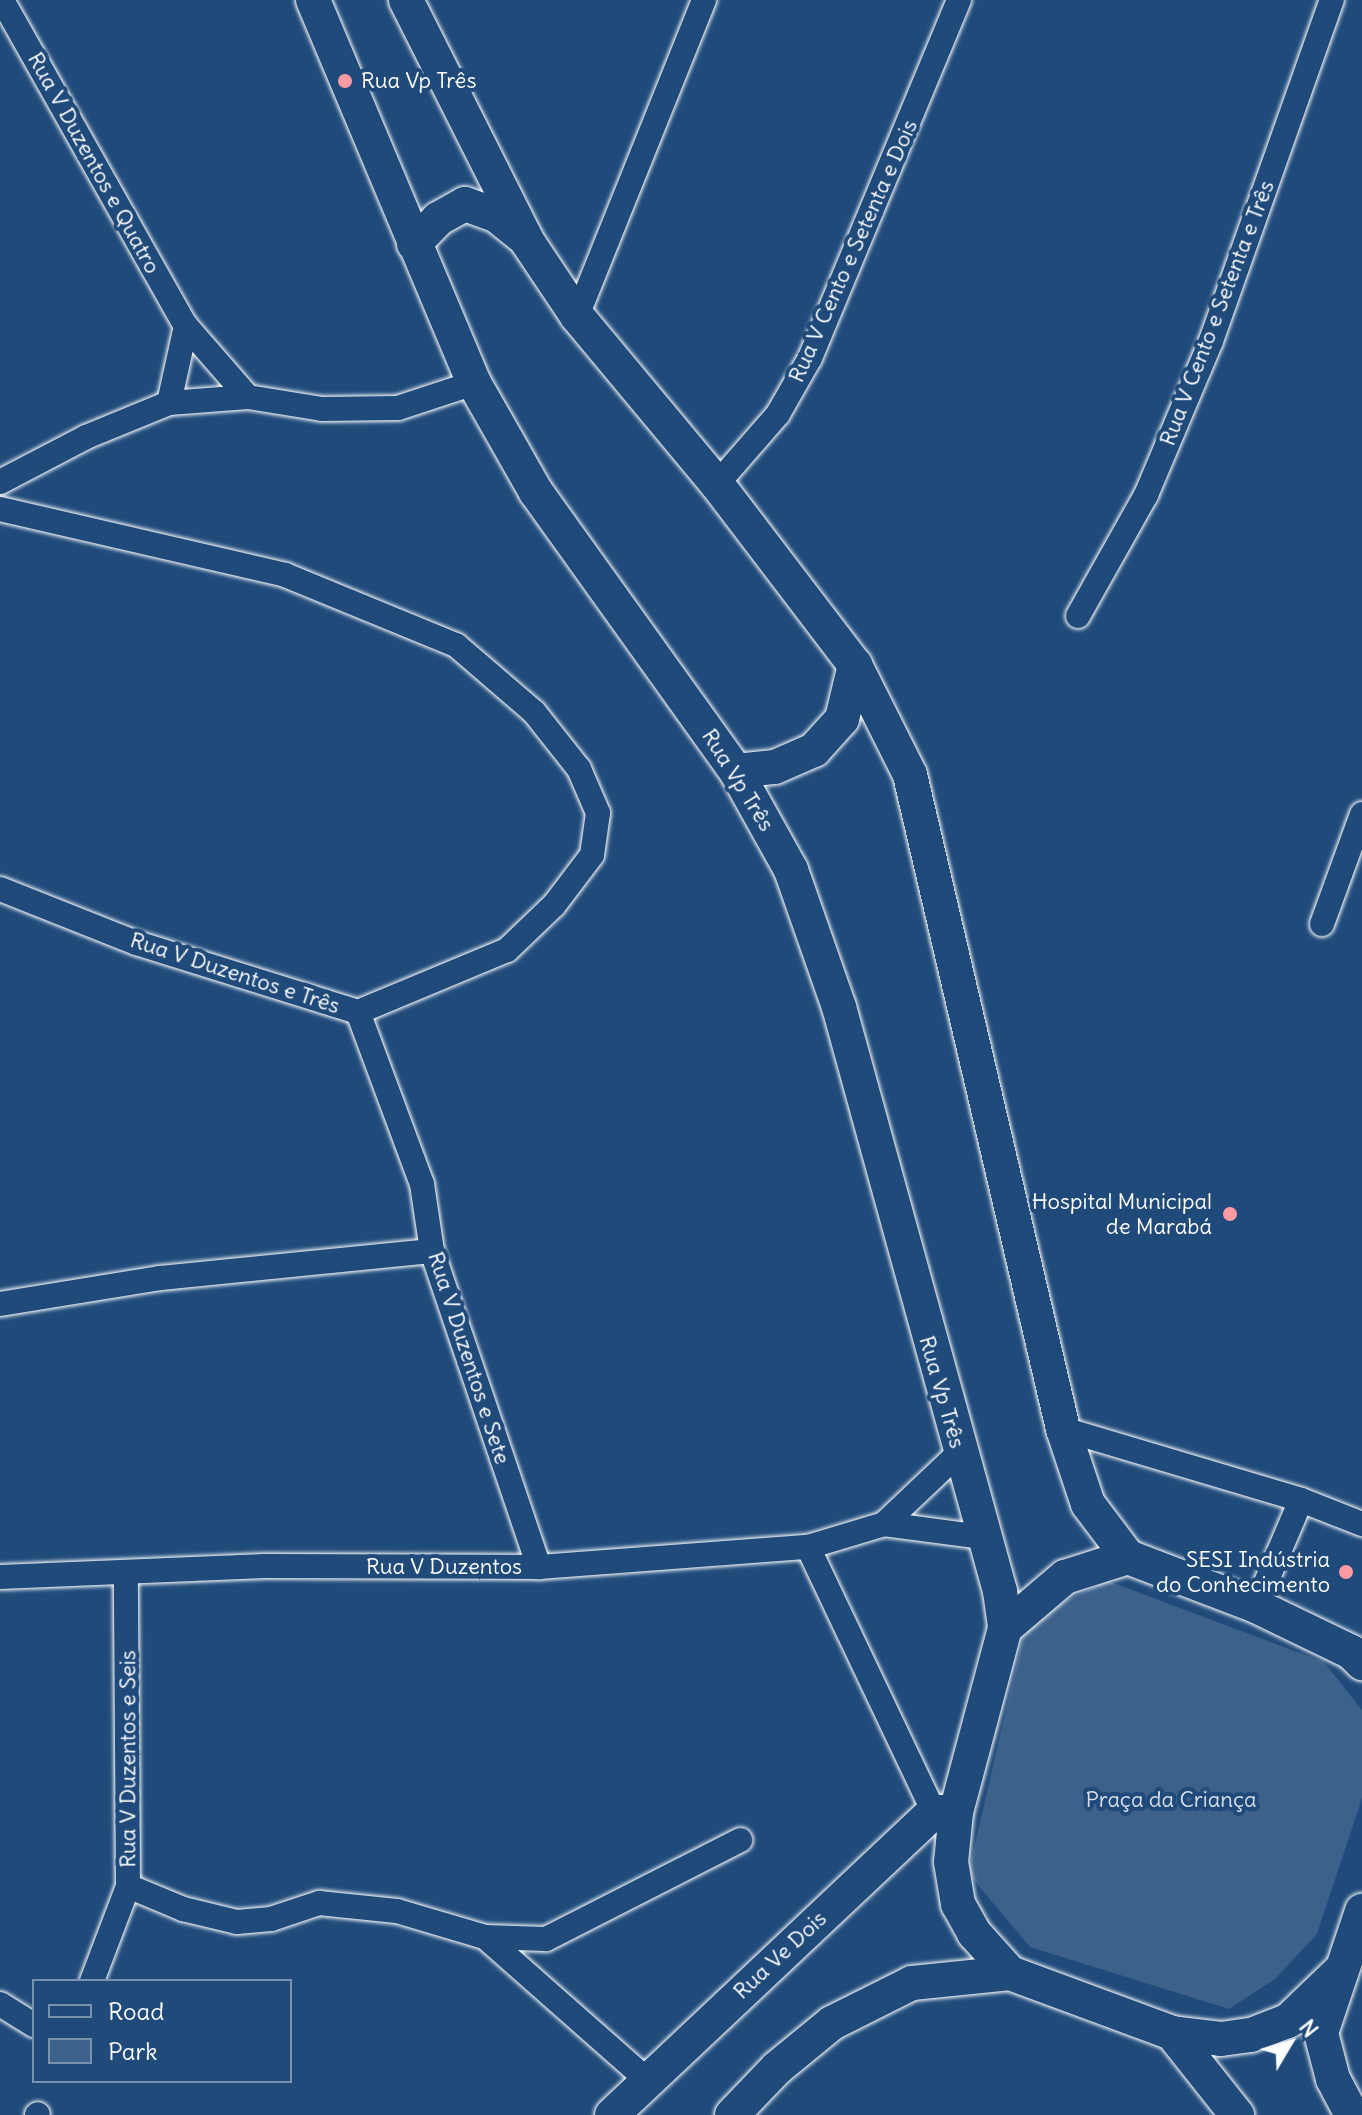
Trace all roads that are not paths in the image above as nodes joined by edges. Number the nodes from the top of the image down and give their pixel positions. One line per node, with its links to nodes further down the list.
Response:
1 (2, 0): 10 (street, Rua V Duzentos e Quatro)
2 (313, 0): 8 (main road, Rua Vp Três)
3 (406, 0): 7 (main road)
4 (704, 0): 9 (street)
5 (959, 0): 15 (street, Rua V Cento e Setenta e Dois)
6 (1332, 0): 17 (street, Rua V Cento e Setenta e Três)
7 (527, 241): 8 (main road); 9 (main road)
8 (414, 244): 11 (main road, Rua Vp Três)
9 (577, 316): 15 (main road)
10 (186, 326): 12 (street, Rua V Duzentos e Quatro); 13 (street)
11 (474, 383): 12 (street); 19 (main road, Rua Vp Três)
12 (248, 397): 13 (street)
13 (169, 403): 14 (street)
14 (0, 482)
15 (717, 484): 18 (main road)
16 (0, 509): 23 (street, Rua V Duzentos e Três)
17 (1078, 616)
18 (855, 665): 19 (main road); 26 (main road)
19 (736, 771): 27 (main road, Rua Vp Três)
20 (1362, 814): 22 (street)
21 (0, 889): 23 (street, Rua V Duzentos e Três)
22 (1322, 924)
23 (358, 1012): 24 (street, Rua V Duzentos e Sete)
24 (432, 1251): 25 (street); 34 (street, Rua V Duzentos e Sete)
25 (0, 1304)
26 (1063, 1429): 28 (street); 33 (main road)
27 (960, 1452): 29 (street, Rua V Duzentos); 31 (main road, Rua Vp Três)
28 (1301, 1500): 30 (street); 37 (street)
29 (884, 1524): 31 (street, Rua V Duzentos); 32 (street, Rua V Duzentos)
30 (1362, 1524)
31 (981, 1537): 38 (main road, Rua Vp Três)
32 (808, 1547): 34 (street, Rua V Duzentos); 40 (street)
33 (1128, 1557): 37 (main road); 38 (main road)
34 (539, 1567): 35 (street, Rua V Duzentos)
35 (126, 1575): 36 (street, Rua V Duzentos); 42 (street, Rua V Duzentos e Seis)
36 (0, 1577)
37 (1256, 1606): 39 (main road)
38 (1005, 1628): 40 (main road, Rua Vp Três)
39 (1358, 1654)
40 (945, 1812): 46 (main road, Rua Vp Três); 51 (main road, Rua Ve Dois)
41 (740, 1840): 44 (street)
42 (128, 1886): 44 (street, Rua V Duzentos e Seis); 47 (street)
43 (1362, 1911): 45 (main road, Rua Vp Três)
44 (485, 1937): 51 (street, Rua V Duzentos e Seis)
45 (1339, 1972): 50 (main road, Rua Vp Três); 55 (main road, Rua Vp Três)
46 (1010, 1973): 50 (main road, Rua Vp Três); 53 (main road)
47 (93, 1979)
48 (0, 2004): 49 (street)
49 (32, 2024)
50 (1172, 2033): 54 (main road)
51 (646, 2079): 52 (main road, Rua Ve Dois)
52 (612, 2115)
53 (732, 2115)
54 (1237, 2115)
55 (1352, 2115)

